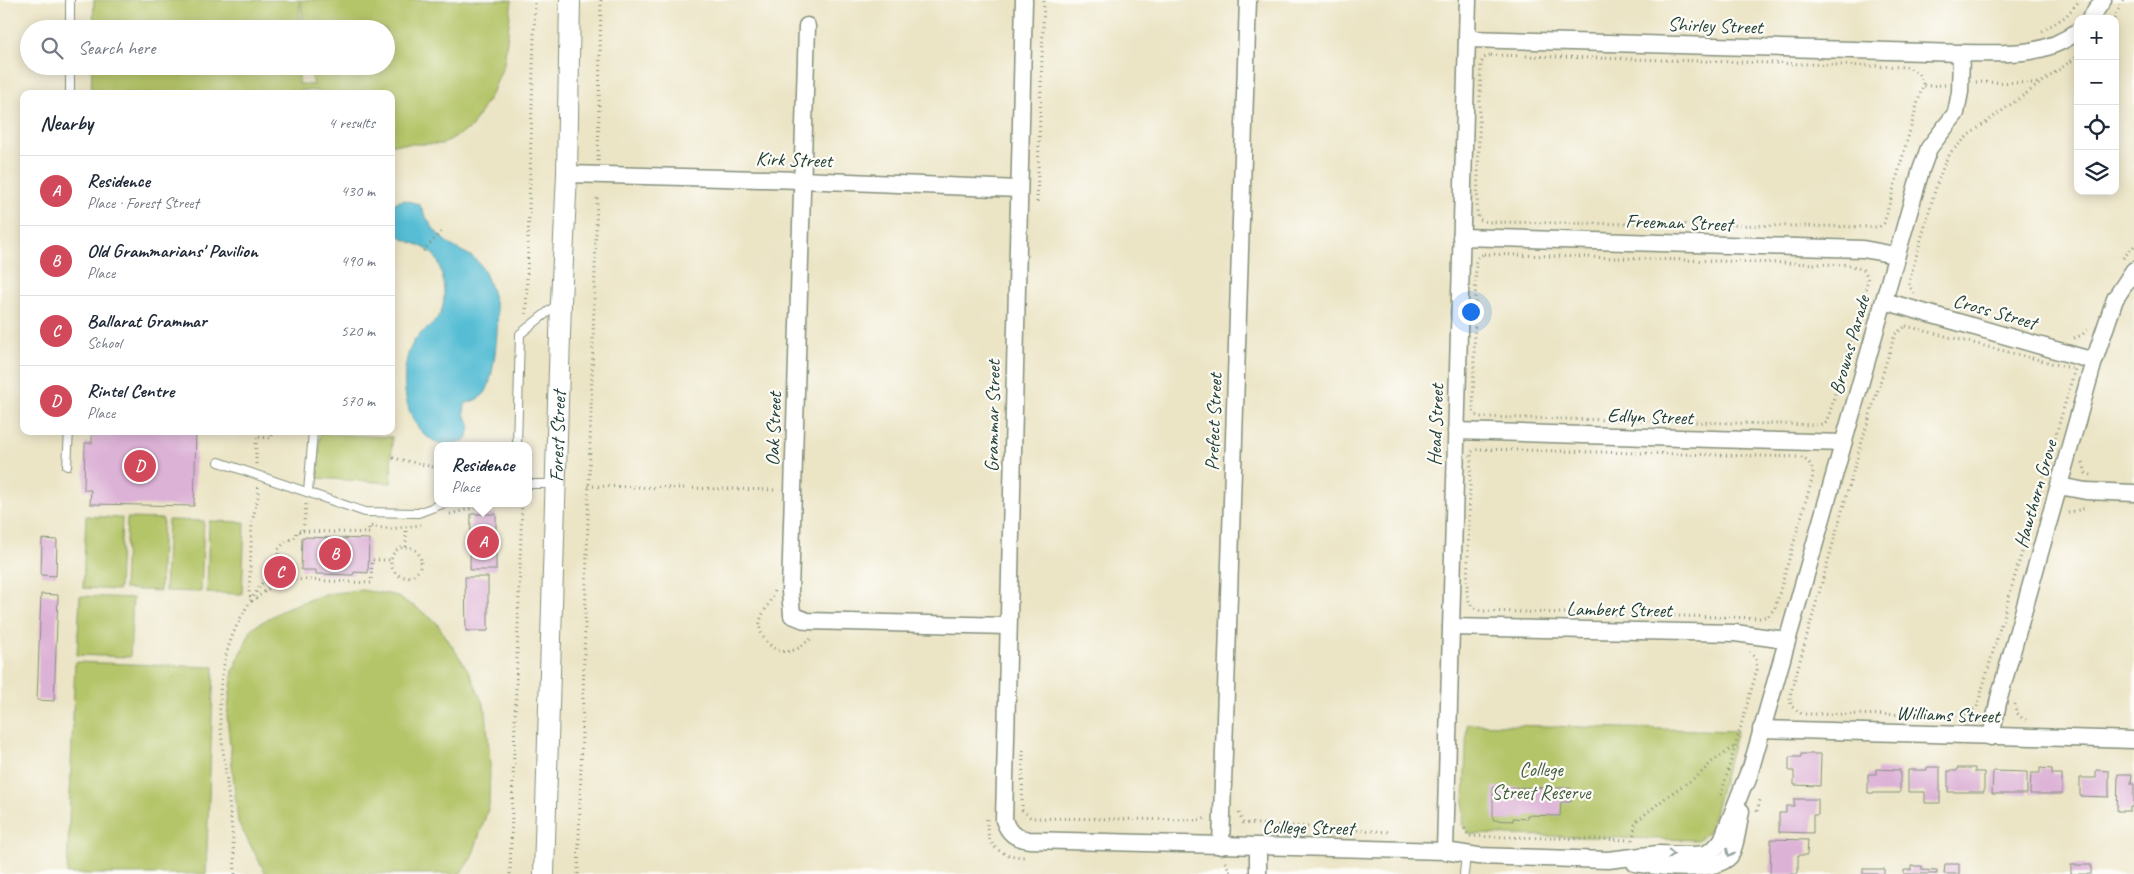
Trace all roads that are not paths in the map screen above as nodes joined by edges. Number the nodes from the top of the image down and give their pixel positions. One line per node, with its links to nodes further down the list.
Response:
1 (70, 0): 8 (lane)
2 (570, 0): 15 (street, Forest Street)
3 (1024, 0): 17 (street, Grammar Street)
4 (1248, 0): 45 (street, Prefect Street)
5 (1468, 0): 11 (street, Head Street)
6 (2102, 0): 7 (street)
7 (2093, 15)
8 (70, 20)
9 (807, 26): 16 (street, Oak Street)
10 (2074, 33): 12 (street)
11 (1467, 39): 12 (street, Shirley Street); 18 (street, Head Street)
12 (1961, 53): 19 (street, Browns Parade)
13 (70, 75): 14 (lane)
14 (70, 90)
15 (567, 174): 16 (street, Kirk Street); 22 (street, Forest Street)
16 (801, 180): 17 (street, Kirk Street); 37 (street, Oak Street)
17 (1019, 189): 37 (street, Grammar Street)
18 (1461, 237): 19 (street, Freeman Street); 24 (street, Head Street)
19 (1896, 255): 21 (street, Browns Parade)
20 (2134, 270): 23 (street, Hawthorn Grove)
21 (1884, 301): 23 (street, Cross Street); 28 (street, Browns Parade)
22 (561, 302): 27 (lane); 32 (street, Forest Street)
23 (2094, 361): 33 (street, Hawthorn Grove)
24 (1456, 432): 28 (street, Edlyn Street); 38 (street, Head Street)
25 (69, 435): 30 (lane)
26 (313, 435): 34 (lane)
27 (517, 442)
28 (1842, 443): 39 (street, Browns Parade)
29 (219, 462): 34 (lane)
30 (67, 466)
31 (532, 484): 32 (lane)
32 (556, 484): 52 (street, Forest Street)
33 (2059, 486): 35 (street); 41 (street, Hawthorn Grove)
34 (308, 492): 36 (lane)
35 (2134, 493)
36 (435, 507)
37 (1008, 626): 44 (street, Grammar Street)
38 (1451, 627): 39 (street, Lambert Street); 47 (street, Head Street)
39 (1786, 640): 40 (street, Browns Parade)
40 (1761, 728): 41 (street, Williams Street); 43 (street, Browns Parade)
41 (1991, 737): 42 (street, Williams Street)
42 (2134, 740)
43 (1749, 771): 49 (street, Browns Parade); 51 (street, Browns Parade, one-way to 51)
44 (1008, 832): 45 (street, College Street)
45 (1221, 846): 46 (street, College Street)
46 (1258, 847): 47 (street, College Street); 53 (street)
47 (1445, 851): 48 (street, College Street)
48 (1466, 854): 50 (street, College Street); 54 (lane)
49 (1699, 855): 50 (street, College Street, one-way to 49); 51 (street)
50 (1608, 860): 51 (street, College Street)
51 (1702, 873)
52 (544, 874)
53 (1258, 874)
54 (1464, 874)

